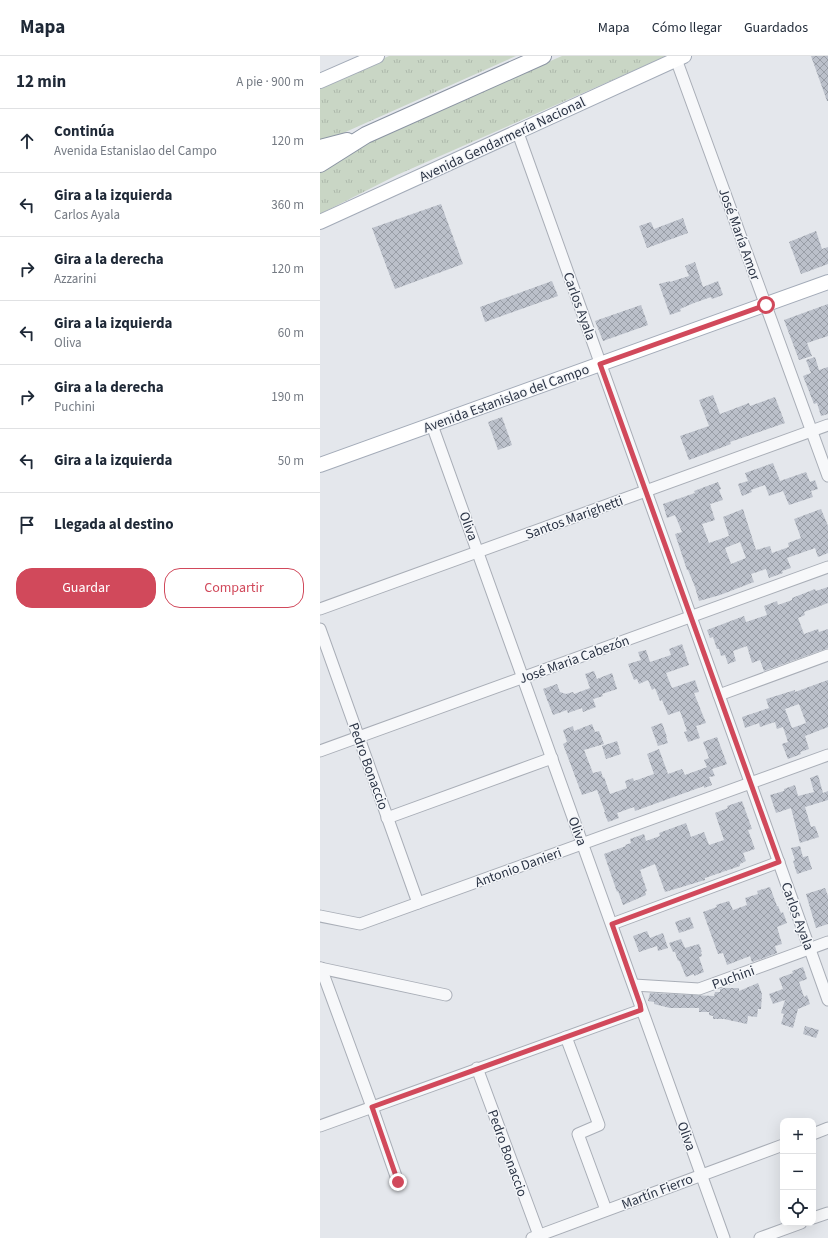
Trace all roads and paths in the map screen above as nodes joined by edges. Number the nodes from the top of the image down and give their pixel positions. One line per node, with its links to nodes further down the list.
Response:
1 (377, 56): 4 (main road)
2 (543, 56): 6 (highway)
3 (680, 58): 5 (main road, Avenida Gendarmería Nacional); 11 (street, José María Amor)
4 (320, 81)
5 (518, 133): 9 (main road, Avenida Gendarmería Nacional); 12 (street, Carlos Ayala)
6 (366, 135): 7 (highway); 8 (highway)
7 (320, 148)
8 (320, 164)
9 (320, 222)
10 (828, 282): 11 (main road, Avenida Estanislao del Campo)
11 (766, 305): 12 (main road, Avenida Estanislao del Campo); 15 (street, José María Amor)
12 (600, 364): 13 (main road, Avenida Estanislao del Campo); 18 (street, Carlos Ayala)
13 (432, 425): 16 (main road, Avenida Estanislao del Campo); 19 (street, Oliva)
14 (828, 425): 15 (street, Santos Marighetti)
15 (812, 431): 17 (street, José María Amor); 18 (street, Santos Marighetti)
16 (320, 465)
17 (828, 476)
18 (646, 491): 19 (street, Santos Marighetti); 22 (street, Carlos Ayala)
19 (478, 552): 21 (street, Santos Marighetti); 25 (street, Oliva)
20 (828, 567): 22 (street, José Maria Cabezón)
21 (320, 609)
22 (691, 617): 25 (street, José Maria Cabezón); 26 (street, Carlos Ayala)
23 (320, 629): 27 (street, Pedro Bonaccio)
24 (828, 655): 26 (street)
25 (523, 678): 27 (street, José Maria Cabezón); 30 (street, Oliva)
26 (719, 695): 31 (street, Carlos Ayala)
27 (359, 737): 28 (street, José Maria Cabezón); 32 (street, Pedro Bonaccio)
28 (320, 751)
29 (828, 755): 31 (street, Antonio Danieri)
30 (552, 758): 32 (street); 33 (street, Oliva)
31 (750, 783): 33 (street, Antonio Danieri); 34 (street, Carlos Ayala)
32 (387, 818): 35 (street, Pedro Bonaccio)
33 (583, 844): 35 (street, Antonio Danieri); 37 (street, Oliva)
34 (779, 862): 37 (street); 39 (street, Carlos Ayala)
35 (418, 903): 36 (street, Antonio Danieri)
36 (320, 916)
37 (612, 924): 41 (street, Oliva)
38 (828, 942): 39 (street, Puchini)
39 (810, 949): 41 (street, Puchini); 43 (street, Carlos Ayala)
40 (320, 968): 42 (street); 47 (street)
41 (634, 985): 44 (street, Oliva)
42 (446, 995)
43 (828, 1000)
44 (641, 1010): 45 (street); 52 (street, Oliva)
45 (566, 1037): 46 (street); 54 (street)
46 (477, 1068): 47 (street); 58 (street, Pedro Bonaccio)
47 (372, 1107): 48 (street); 53 (street)
48 (320, 1126)
49 (828, 1128): 50 (street)
50 (816, 1133)
51 (780, 1146): 52 (street, Martín Fierro)
52 (701, 1175): 54 (street, Martín Fierro); 59 (street, Oliva)
53 (398, 1182)
54 (606, 1210): 58 (street, Martín Fierro)
55 (828, 1213): 56 (street)
56 (816, 1217)
57 (793, 1226): 60 (street)
58 (537, 1237)
59 (724, 1238)
60 (760, 1238)

